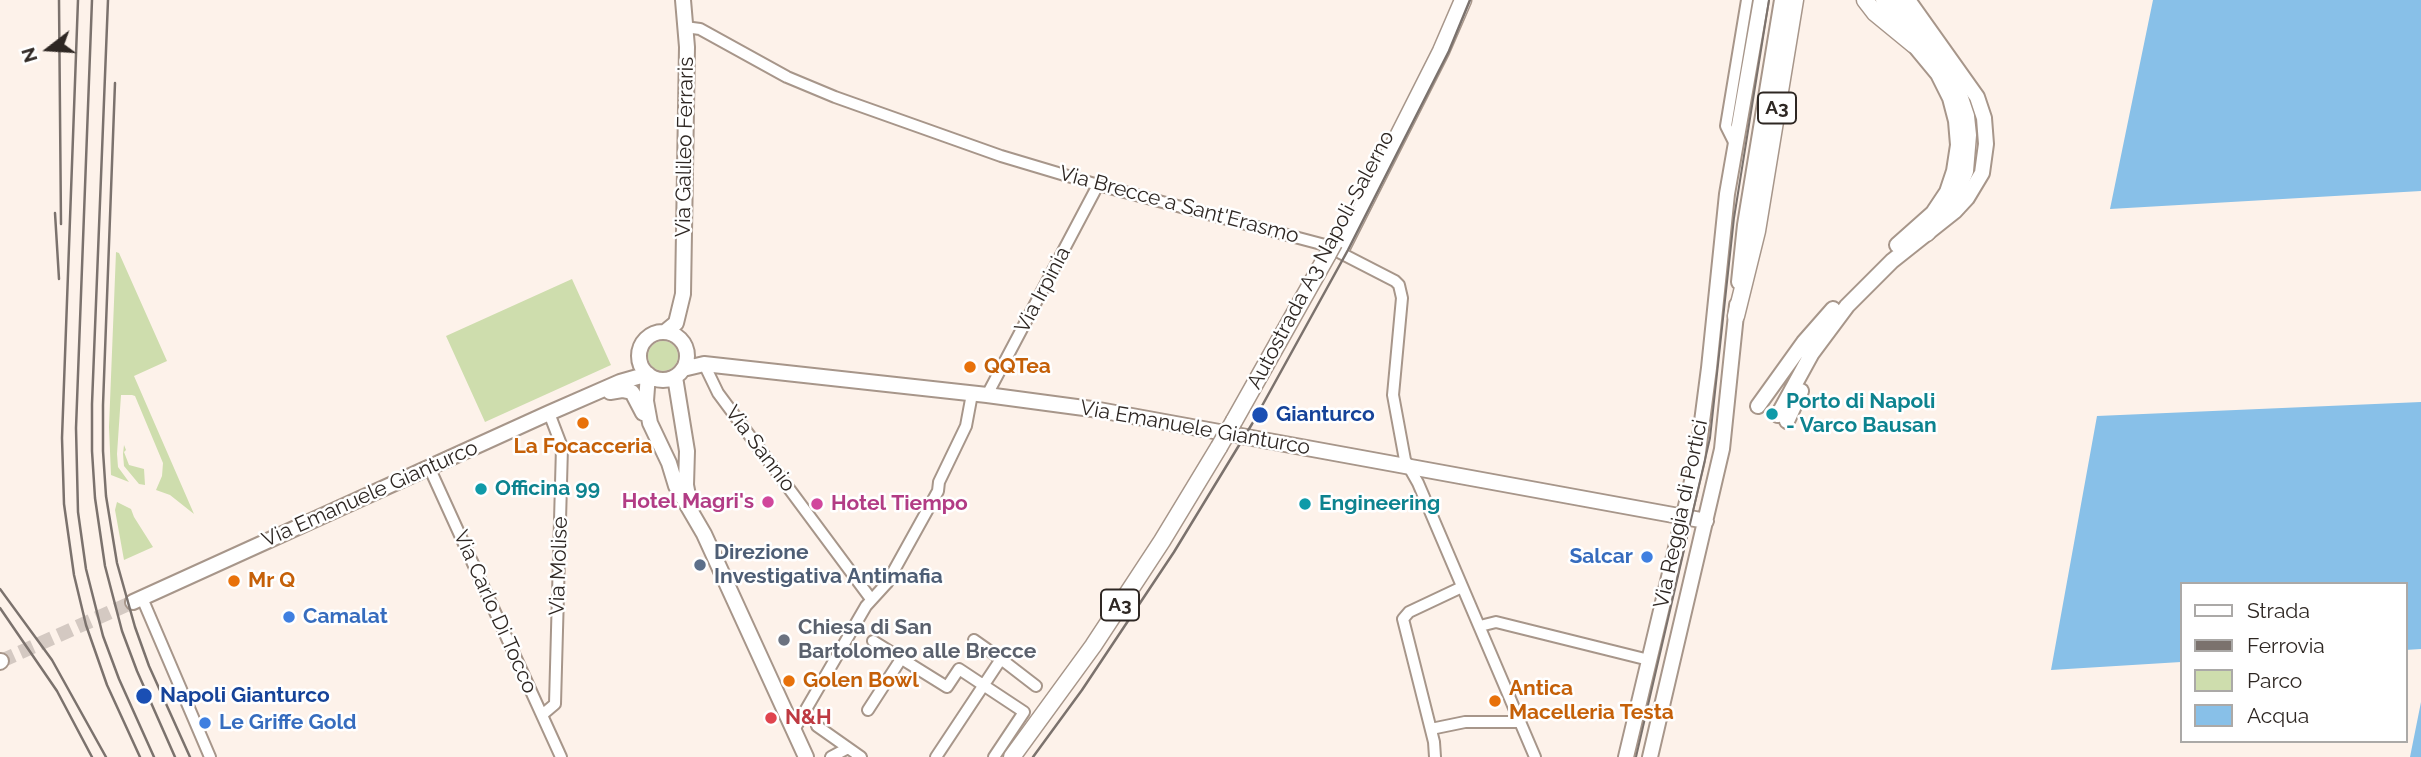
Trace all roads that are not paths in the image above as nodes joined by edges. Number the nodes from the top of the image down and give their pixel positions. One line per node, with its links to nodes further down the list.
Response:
1 (683, 0): 10 (main road, Via Galileo Ferraris)
2 (1454, 0): 15 (highway, Autostrada A3 Napoli-Salerno / A3)
3 (1463, 0): 15 (highway, Autostrada A3 Napoli-Salerno / A3)
4 (1747, 0): 12 (street)
5 (1761, 0): 12 (main road, Via Reggia di Portici)
6 (1782, 0): 17 (main road, Via Reggia di Portici)
7 (1795, 0): 17 (highway, A3)
8 (1909, 0): 14 (main road)
9 (1881, 3): 11 (highway); 14 (highway)
10 (685, 27): 13 (street, Via Brecce a Sant'Erasmo); 16 (main road, Via Galileo Ferraris)
11 (1914, 45): 19 (main road)
12 (1735, 144): 37 (main road, Via Reggia di Portici)
13 (1098, 185): 26 (street, Via Irpinia); 34 (street, Via Brecce a Sant'Erasmo)
14 (1927, 233): 19 (main road)
15 (1335, 251): 33 (highway, Autostrada A3 Napoli-Salerno / A3)
16 (683, 294): 18 (main road, Via Galileo Ferraris); 21 (main road, Via Galileo Ferraris)
17 (1736, 316): 38 (main road, Via Reggia di Portici)
18 (665, 332): 20 (main road); 21 (main road)
19 (1821, 332): 29 (main road); 29 (main road); 29 (main road)
20 (640, 354): 23 (main road); 24 (main road, Via Emanuele Gianturco)
21 (682, 361): 22 (main road, Via Emanuele Gianturco); 23 (main road); 31 (main road, Via Galileo Ferraris)
22 (704, 365): 25 (main road, Via Emanuele Gianturco); 40 (street, Via Sannio)
23 (648, 374): 24 (main road, Via Emanuele Gianturco); 30 (main road, Via Galileo Ferraris)
24 (608, 387): 27 (main road, Via Emanuele Gianturco)
25 (972, 394): 26 (main road, Via Emanuele Gianturco); 40 (street)
26 (987, 395): 34 (main road, Via Emanuele Gianturco)
27 (582, 399): 28 (main road, Via Emanuele Gianturco); 30 (main road)
28 (549, 413): 35 (main road, Via Emanuele Gianturco); 51 (street, Via Molise)
29 (1772, 413)
30 (650, 423): 32 (main road, Via Galileo Ferraris)
31 (683, 428): 32 (main road); 36 (main road, Via Galileo Ferraris)
32 (659, 442): 36 (main road, Via Galileo Ferraris)
33 (1223, 447): 64 (highway, Autostrada A3 Napoli-Salerno / A3); 65 (highway, Autostrada A3 Napoli-Salerno / A3)
34 (1409, 466): 37 (main road, Via Emanuele Gianturco); 39 (street, Via Brecce a Sant'Erasmo)
35 (429, 467): 41 (main road, Via Emanuele Gianturco); 51 (street, Via Carlo Di Tocco)
36 (690, 509): 55 (main road, Via Galileo Ferraris)
37 (1683, 516): 38 (main road, Via Emanuele Gianturco); 47 (main road, Via Reggia di Portici)
38 (1706, 521): 69 (main road, Via Reggia di Portici)
39 (1462, 587): 42 (street, Via Brecce a Sant'Erasmo); 54 (street)
40 (871, 599): 55 (street)
41 (137, 600): 57 (street)
42 (1480, 626): 47 (street); 52 (street, Via Brecce a Sant'Erasmo)
43 (974, 639): 46 (street)
44 (873, 641): 45 (street)
45 (901, 659): 48 (street); 50 (street)
46 (1001, 659): 48 (street); 49 (street)
47 (1649, 660): 68 (main road, Via Reggia di Portici)
48 (984, 684): 62 (street); 63 (street)
49 (1036, 686)
50 (867, 710)
51 (542, 715): 58 (street, Via Carlo Di Tocco)
52 (1520, 722): 54 (street); 67 (street, Via Brecce a Sant'Erasmo)
53 (817, 726): 56 (street)
54 (1431, 729): 66 (street)
55 (794, 730): 59 (main road, Via Galileo Ferraris)
56 (848, 748): 60 (street); 61 (street)
57 (210, 757)
58 (561, 757)
59 (806, 757)
60 (831, 757)
61 (860, 757)
62 (936, 757)
63 (994, 757)
64 (1012, 757)
65 (1022, 757)
66 (1435, 757)
67 (1535, 757)
68 (1626, 757)
69 (1650, 757)

